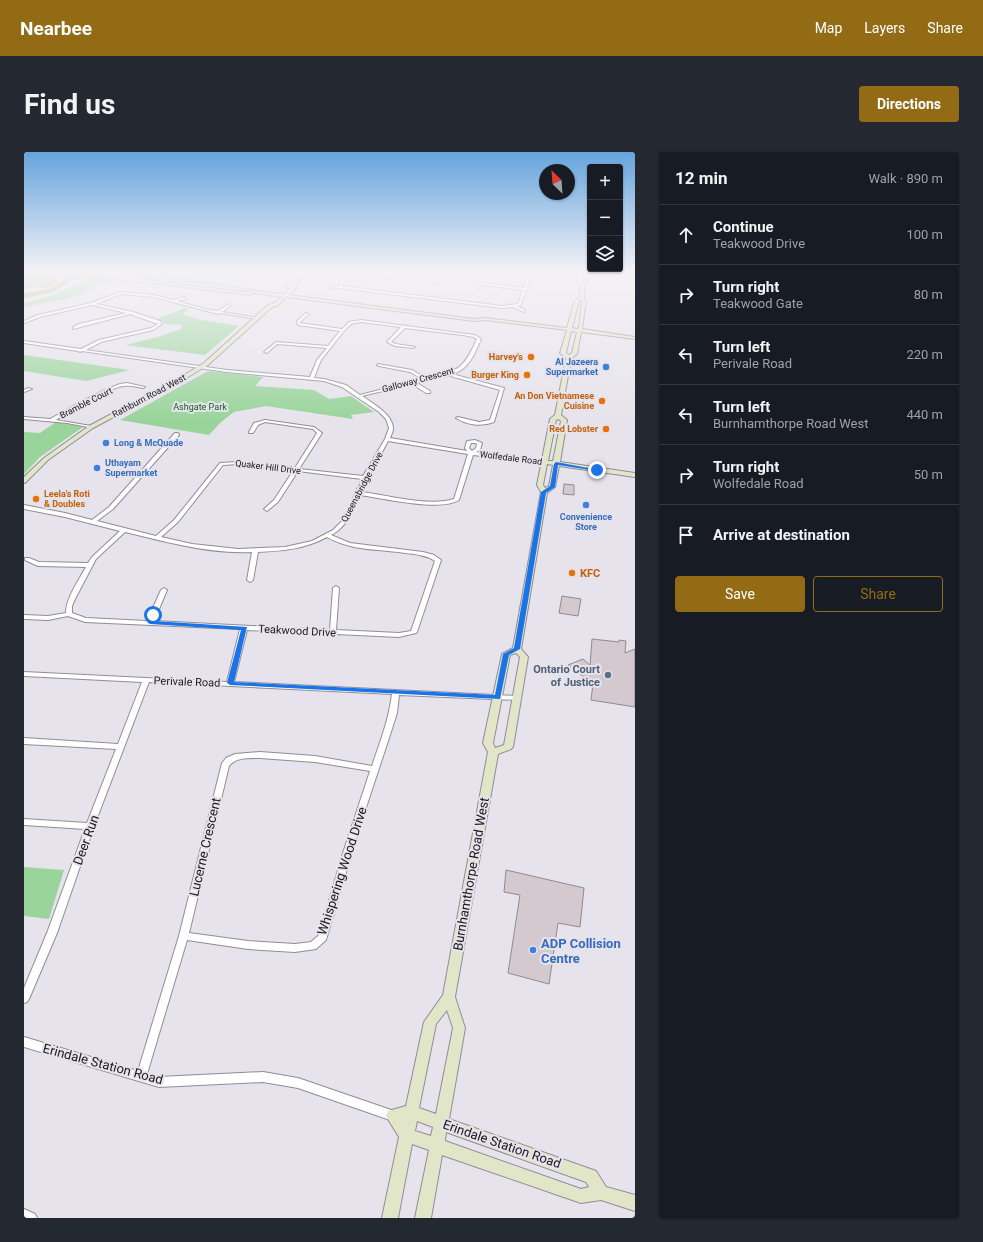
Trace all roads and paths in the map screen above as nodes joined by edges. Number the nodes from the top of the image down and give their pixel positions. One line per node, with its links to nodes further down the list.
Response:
1 (94, 322): 11 (street)
2 (158, 322): 19 (street)
3 (253, 322): 23 (main road, Rathburn Road West)
4 (298, 322): 12 (street)
5 (357, 322): 12 (street, Galloway Crescent)
6 (367, 322): 10 (street, Galloway Crescent)
7 (481, 322): 13 (main road)
8 (571, 322): 13 (main road)
9 (581, 322): 14 (main road)
10 (404, 326): 18 (street); 24 (street, Galloway Crescent)
11 (74, 328)
12 (343, 330): 17 (street, Galloway Crescent)
13 (568, 331): 14 (main road); 21 (main road)
14 (579, 332): 15 (main road); 21 (main road)
15 (635, 339)
16 (24, 342): 19 (street, Queensbridge Drive)
17 (329, 347): 20 (street); 25 (street, Galloway Crescent)
18 (413, 347)
19 (80, 351): 23 (street, Queensbridge Drive)
20 (266, 352)
21 (569, 358): 33 (main road)
22 (378, 365): 26 (street)
23 (201, 367): 25 (street, Queensbridge Drive); 37 (main road, Rathburn Road West)
24 (448, 374): 26 (street, Galloway Crescent); 35 (street)
25 (312, 377): 32 (street, Queensbridge Drive)
26 (426, 380): 27 (street, Galloway Crescent)
27 (414, 383): 31 (street); 32 (street, Galloway Crescent)
28 (144, 387): 36 (street, Bramble Court)
29 (30, 389): 30 (street)
30 (24, 391)
31 (428, 392)
32 (359, 396): 40 (street, Queensbridge Drive)
33 (558, 416): 42 (main road); 43 (main road)
34 (24, 418): 36 (street)
35 (458, 418)
36 (52, 420): 37 (street)
37 (91, 427): 47 (main road, Rathburn Road West)
38 (251, 432): 44 (street)
39 (177, 434): 52 (street)
40 (387, 439): 41 (street, Wolfedale Road); 46 (street, Queensbridge Drive)
41 (471, 453): 42 (street, Wolfedale Road); 49 (street)
42 (544, 462): 43 (main road, Wolfedale Road); 48 (main road)
43 (556, 464): 45 (main road, Wolfedale Road); 48 (main road)
44 (295, 470): 46 (street, Quaker Hill Drive); 51 (street); 55 (street, Quaker Hill Drive)
45 (635, 475)
46 (365, 478): 49 (street, Queensbridge Drive)
47 (24, 481)
48 (544, 492): 67 (main road)
49 (359, 493): 54 (street, Queensbridge Drive)
50 (24, 508): 52 (street, Queensbridge Drive)
51 (267, 509)
52 (94, 521): 53 (street, Queensbridge Drive)
53 (124, 530): 55 (street, Queensbridge Drive); 58 (street)
54 (327, 535): 56 (street, Queensbridge Drive); 66 (street, Teakwood Drive)
55 (157, 538): 56 (street, Queensbridge Drive)
56 (255, 550): 59 (street)
57 (27, 559): 58 (street)
58 (91, 565): 62 (street)
59 (250, 580)
60 (336, 588): 66 (street)
61 (164, 590): 64 (street)
62 (69, 614): 63 (street); 64 (street, Teakwood Drive)
63 (24, 616)
64 (150, 622): 65 (street, Teakwood Drive)
65 (244, 628): 66 (street, Teakwood Drive); 70 (street)
66 (333, 633)
67 (517, 649): 72 (main road, Burnhamthorpe Road West); 73 (main road)
68 (24, 674): 69 (street, Perivale Road)
69 (146, 680): 70 (street, Perivale Road); 75 (street, Deer Run)
70 (230, 683): 71 (street, Perivale Road)
71 (396, 693): 72 (street, Perivale Road); 77 (street, Whispering Wood Drive)
72 (497, 697): 73 (street, Perivale Road); 76 (main road, Burnhamthorpe Road West)
73 (517, 698): 76 (main road)
74 (24, 741): 75 (street)
75 (120, 747): 79 (street, Deer Run)
76 (493, 752): 81 (main road, Burnhamthorpe Road West)
77 (375, 769): 80 (street, Whispering Wood Drive); 80 (street, Lucerne Crescent)
78 (24, 822): 79 (street)
79 (90, 826): 82 (street, Deer Run)
80 (184, 936): 84 (street, Lucerne Crescent)
81 (449, 997): 85 (main road, Burnhamthorpe Road West); 87 (main road, Burnhamthorpe Road West)
82 (24, 999)
83 (24, 1042): 84 (street, Erindale Station Road)
84 (141, 1077): 86 (street, Erindale Station Road)
85 (411, 1112): 86 (main road); 87 (main road, Erindale Station Road); 88 (main road, Burnhamthorpe Road West)
86 (393, 1116): 88 (main road)
87 (442, 1123): 89 (main road, Burnhamthorpe Road West); 90 (main road, Erindale Station Road)
88 (407, 1135): 89 (main road, Erindale Station Road); 94 (main road, Burnhamthorpe Road West)
89 (438, 1146): 90 (main road, Erindale Station Road); 95 (main road, Burnhamthorpe Road West)
90 (601, 1192): 91 (main road, Erindale Station Road)
91 (635, 1203)
92 (24, 1215): 93 (street)
93 (31, 1218)
94 (390, 1218)
95 (423, 1218)

